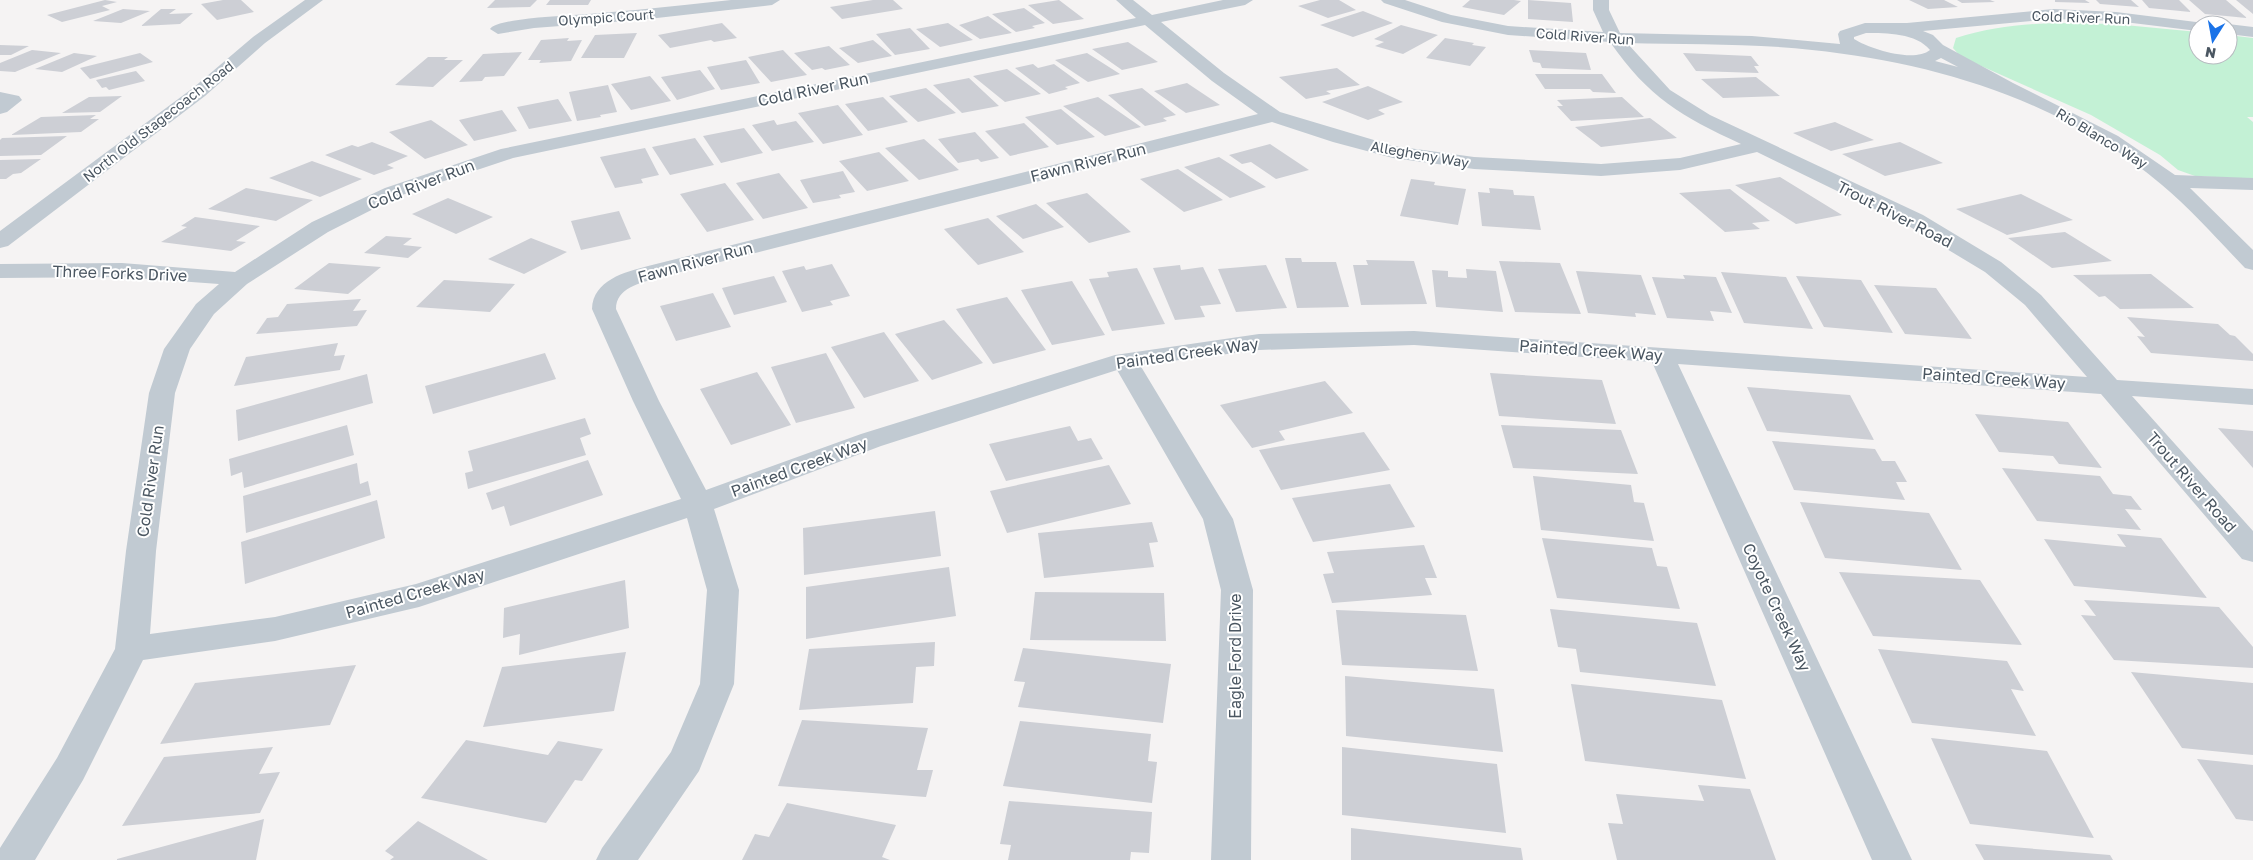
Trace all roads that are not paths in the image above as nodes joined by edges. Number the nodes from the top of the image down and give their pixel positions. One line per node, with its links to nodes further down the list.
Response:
1 (314, 0): 27 (street, North Old Stagecoach Road)
2 (772, 0): 10 (street, Olympic Court)
3 (1124, 0): 7 (street, Allegheny Way)
4 (1245, 0): 7 (street, Cold River Run)
5 (1389, 0): 15 (street, Cold River Run)
6 (1601, 0): 15 (street, Trout River Road)
7 (1147, 20): 23 (street, Allegheny Way); 30 (street, Cold River Run)
8 (1964, 23): 9 (street, Cold River Run); 11 (street, Cold River Run); 17 (street, Cold River Run)
9 (2188, 25)
10 (498, 29)
11 (1889, 29): 14 (street, Cold River Run); 17 (street, Rio Blanco Way)
12 (2238, 30): 13 (street)
13 (2253, 32)
14 (1846, 34): 16 (street, Cold River Run); 18 (street)
15 (1616, 40): 16 (street, Cold River Run); 24 (street, Trout River Road)
16 (1786, 42): 18 (street, Cold River Run)
17 (1938, 48): 19 (street, Cold River Run); 20 (street, Rio Blanco Way)
18 (1873, 54): 19 (street)
19 (1899, 59): 20 (street, Rio Blanco Way)
20 (2007, 87): 25 (street, Rio Blanco Way)
21 (0, 98): 22 (street)
22 (0, 108)
23 (1273, 116): 24 (street, Allegheny Way); 35 (street, Fawn River Run)
24 (1758, 146): 33 (street, Trout River Road)
25 (2170, 181): 26 (street); 28 (street, Rio Blanco Way)
26 (2253, 184)
27 (0, 241)
28 (2253, 263)
29 (0, 271): 30 (street, Three Forks Drive)
30 (239, 280): 37 (street, Cold River Run)
31 (1661, 354): 32 (street, Painted Creek Way); 33 (street, Painted Creek Way); 41 (street, Coyote Creek Way)
32 (1124, 360): 35 (street, Painted Creek Way); 40 (street, Eagle Ford Drive)
33 (2109, 386): 34 (street, Painted Creek Way); 36 (street, Trout River Road)
34 (2253, 397)
35 (698, 504): 37 (street, Painted Creek Way); 39 (street, Fawn River Run)
36 (2253, 552)
37 (132, 649): 38 (street, Cold River Run)
38 (14, 860)
39 (616, 860)
40 (1231, 860)
41 (1892, 860)

